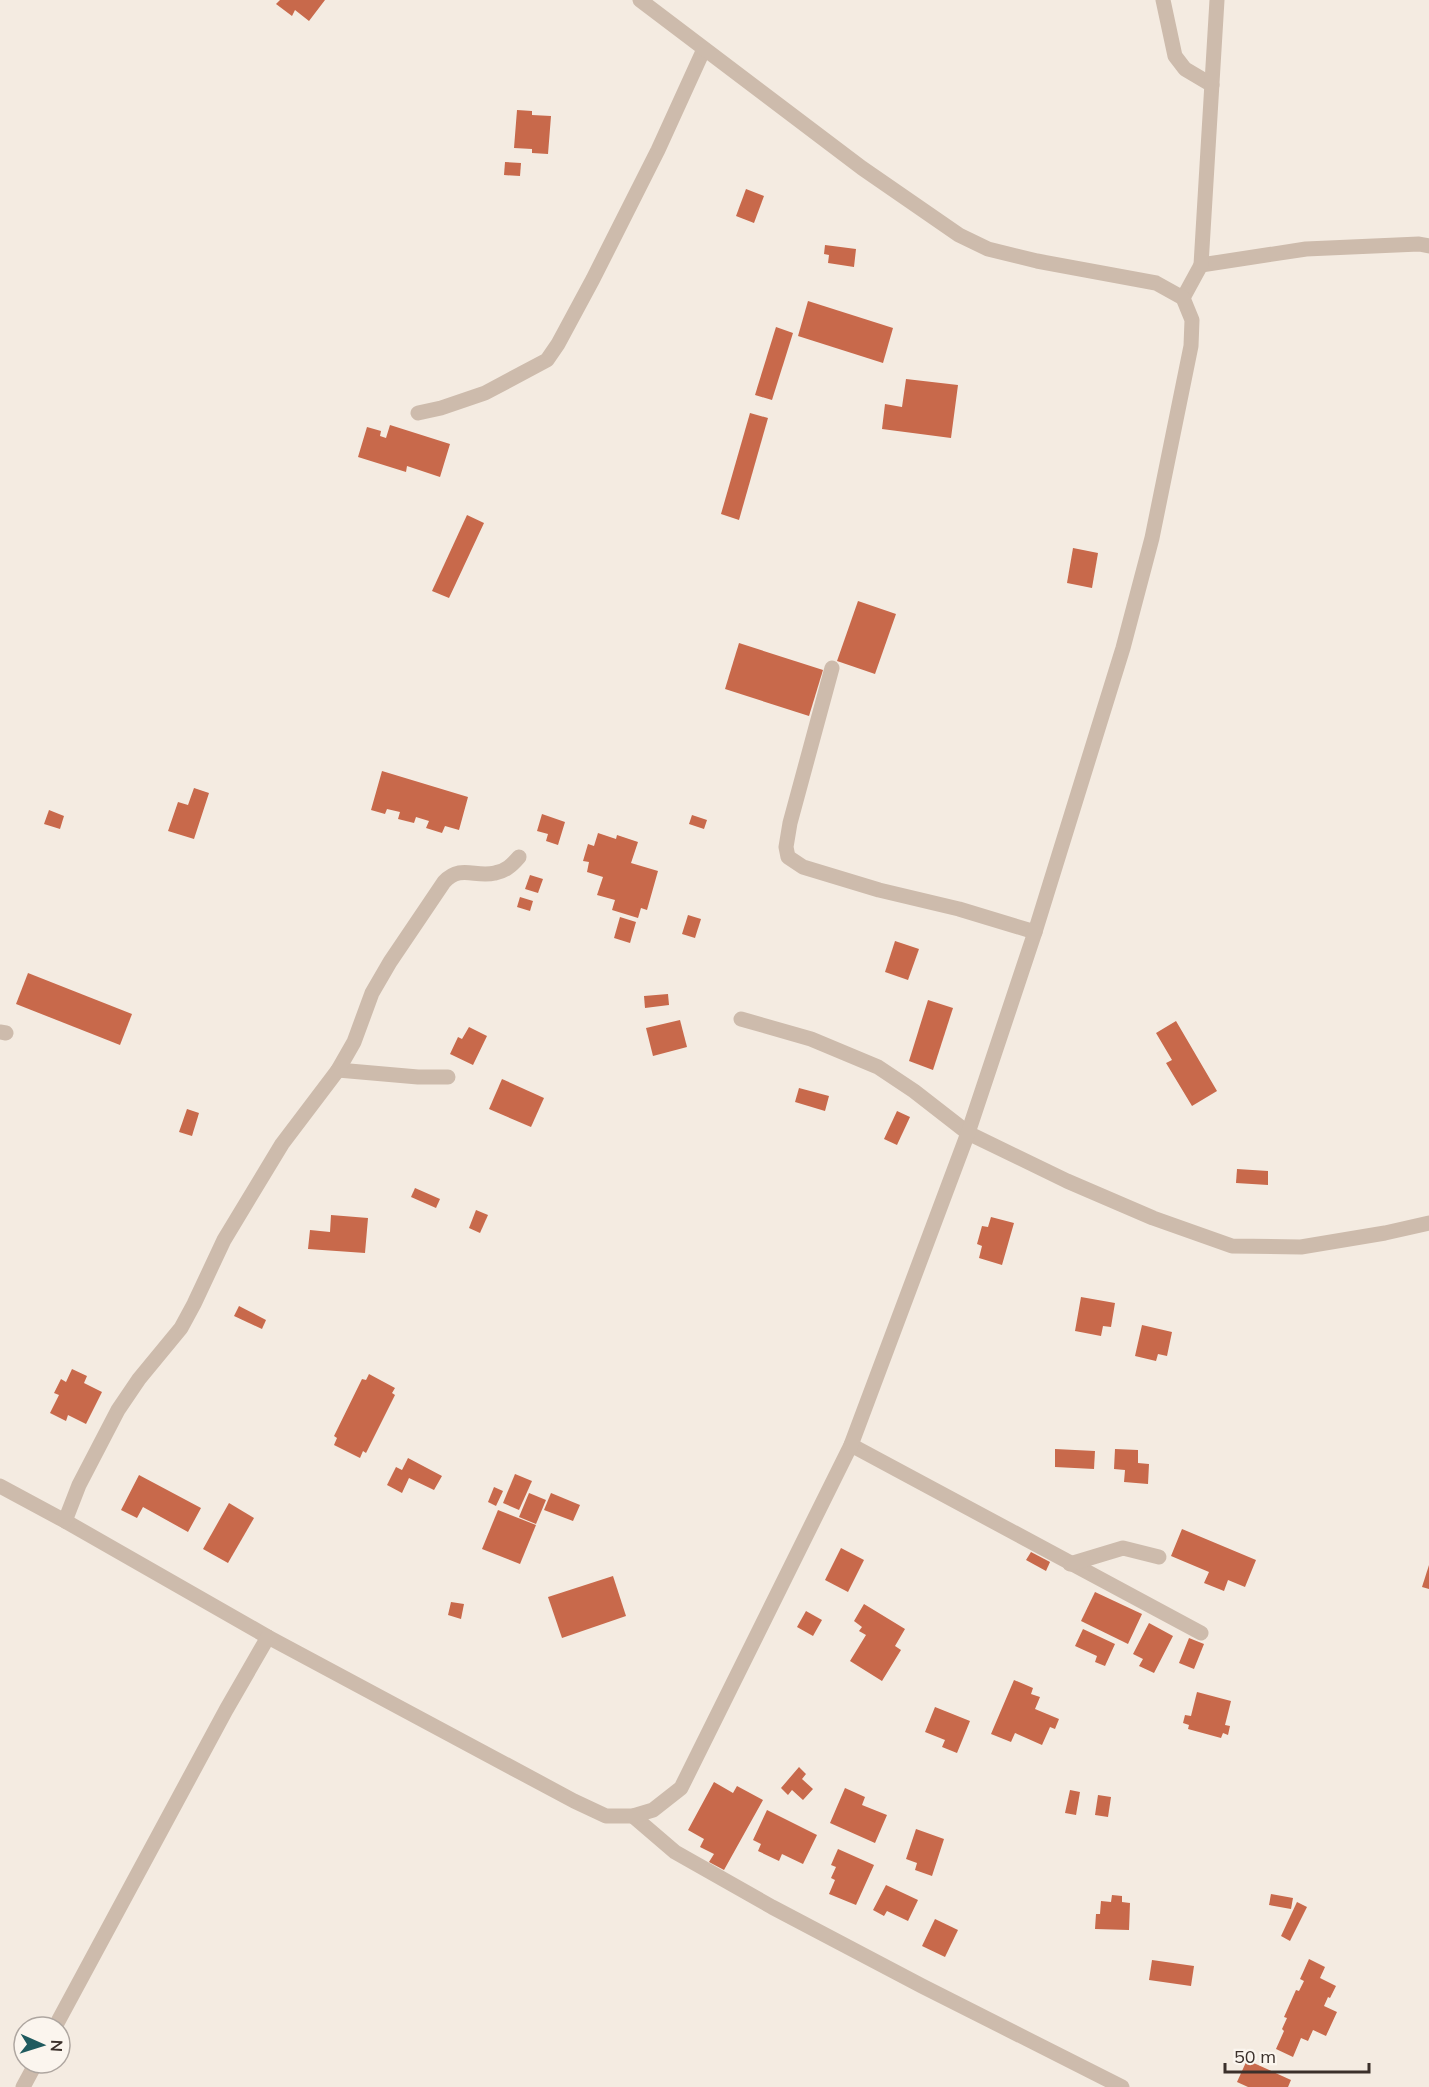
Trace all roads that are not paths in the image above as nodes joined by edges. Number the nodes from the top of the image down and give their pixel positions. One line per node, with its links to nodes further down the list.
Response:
1 (640, 0): 4 (street)
2 (1163, 0): 5 (street)
3 (1217, 0): 5 (street)
4 (704, 49): 8 (street); 9 (street)
5 (1212, 85): 7 (street)
6 (1429, 246): 7 (street)
7 (1201, 265): 8 (street)
8 (1183, 298): 12 (street)
9 (418, 413)
10 (831, 668): 12 (street)
11 (519, 857): 14 (street)
12 (1035, 933): 16 (street)
13 (741, 1019): 16 (street)
14 (338, 1070): 15 (street); 20 (street)
15 (448, 1077)
16 (968, 1134): 17 (street); 18 (street)
17 (1429, 1223)
18 (851, 1445): 22 (street); 25 (street)
19 (0, 1486): 20 (street)
20 (65, 1521): 24 (street)
21 (1159, 1557): 22 (street)
22 (1070, 1564): 23 (street)
23 (1201, 1633)
24 (268, 1637): 25 (street); 26 (street)
25 (633, 1816): 27 (street)
26 (61, 2015)
27 (1122, 2087)

